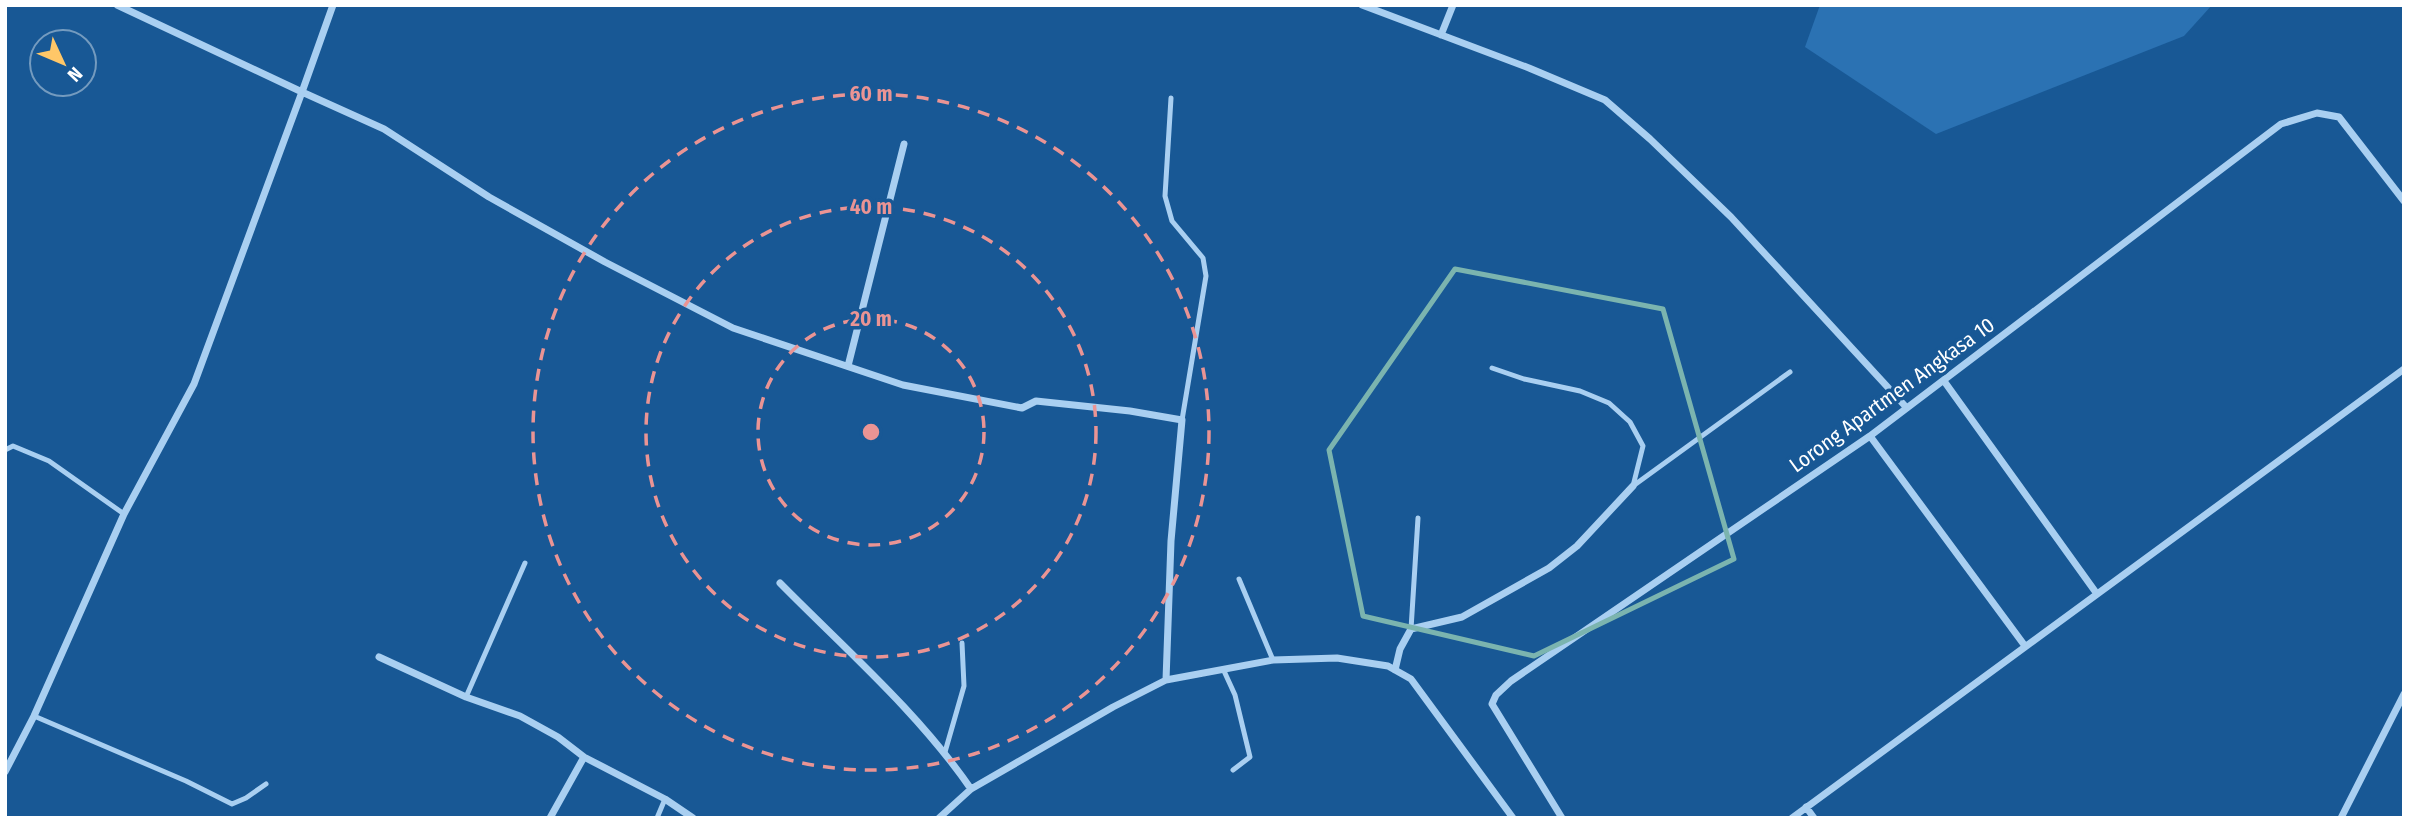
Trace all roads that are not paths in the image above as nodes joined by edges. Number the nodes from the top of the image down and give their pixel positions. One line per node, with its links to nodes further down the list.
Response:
1 (117, 5): 6 (street)
2 (333, 5): 6 (street)
3 (1362, 5): 5 (street)
4 (1453, 5): 5 (street)
5 (1441, 35): 15 (street)
6 (302, 92): 10 (street); 20 (street)
7 (1171, 98): 16 (lane)
8 (904, 144): 10 (street)
9 (2404, 201): 14 (street, Lorong Apartmen Angkasa 10)
10 (848, 366): 16 (street)
11 (1492, 368): 19 (lane)
12 (2404, 369): 25 (street)
13 (1790, 372): 19 (lane)
14 (1944, 381): 15 (street, Lorong Apartmen Angkasa 10); 25 (street)
15 (1906, 407): 17 (street, Lorong Apartmen Angkasa 10)
16 (1182, 419): 33 (street)
17 (1870, 436): 28 (street); 50 (street, Lorong Apartmen Angkasa 10)
18 (5, 450): 20 (lane)
19 (1633, 486): 26 (street)
20 (124, 514): 36 (street)
21 (1418, 518): 26 (lane)
22 (525, 563): 35 (lane)
23 (1239, 579): 30 (lane)
24 (780, 583): 37 (street)
25 (2097, 594): 28 (street)
26 (1410, 629): 31 (street)
27 (962, 643): 37 (lane)
28 (2025, 646): 44 (street)
29 (379, 657): 35 (street)
30 (1273, 660): 31 (street); 32 (street)
31 (1395, 670): 49 (street)
32 (1224, 671): 33 (street); 39 (lane)
33 (1166, 680): 42 (street)
34 (2404, 694): 53 (street)
35 (466, 697): 38 (street)
36 (34, 716): 40 (street); 41 (lane)
37 (945, 752): 42 (street)
38 (584, 757): 43 (street); 45 (street)
39 (1233, 769)
40 (5, 772)
41 (267, 784)
42 (971, 789): 48 (street)
43 (665, 799): 46 (lane); 47 (street)
44 (1806, 807): 51 (street); 52 (street)
45 (550, 818)
46 (657, 818)
47 (693, 818)
48 (939, 818)
49 (1513, 818)
50 (1562, 818)
51 (1792, 818)
52 (1814, 818)
53 (2341, 818)

